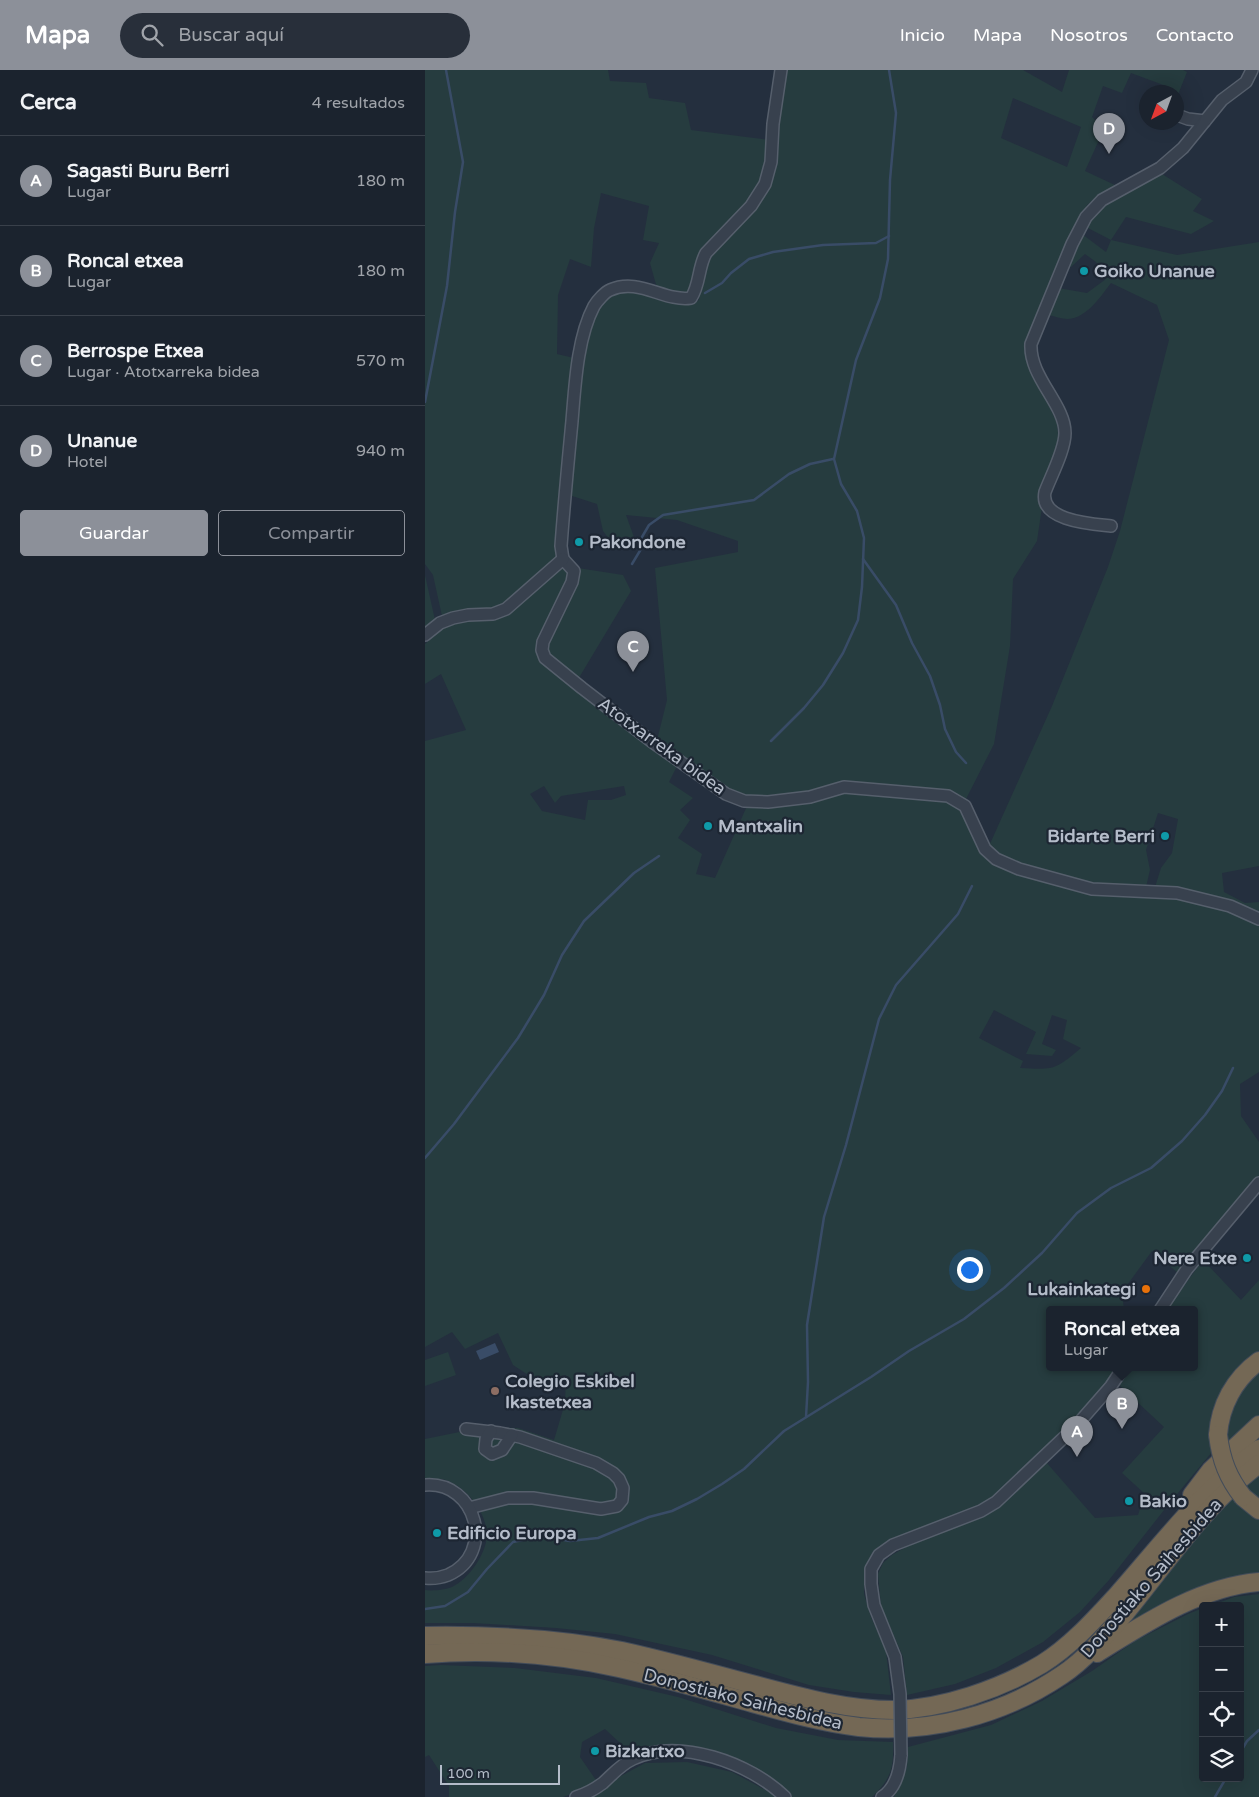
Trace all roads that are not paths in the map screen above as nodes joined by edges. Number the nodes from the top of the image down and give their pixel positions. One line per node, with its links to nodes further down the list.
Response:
1 (781, 70): 6 (street)
2 (1251, 70): 4 (street)
3 (1184, 118): 4 (street)
4 (1205, 121): 5 (street)
5 (1111, 526)
6 (563, 559): 7 (street); 8 (street, Atotxarreka bidea)
7 (425, 635)
8 (1259, 920)
9 (1259, 1183): 10 (street)
10 (1163, 1306)
11 (1259, 1362): 21 (highway, bridge)
12 (1121, 1371): 30 (street, bridge)
13 (1259, 1425): 24 (highway)
14 (466, 1429): 15 (street)
15 (491, 1431): 16 (street); 16 (street)
16 (512, 1436): 20 (street)
17 (1259, 1449): 24 (highway, Donostiako Saihesbidea)
18 (1259, 1464): 27 (highway, Donostiako Saihesbidea)
19 (425, 1485): 20 (street)
20 (469, 1508): 22 (street)
21 (1259, 1510)
22 (425, 1578)
23 (1259, 1582): 27 (highway)
24 (1126, 1584): 25 (highway, Donostiako Saihesbidea)
25 (425, 1636)
26 (425, 1654): 27 (highway, Donostiako Saihesbidea)
27 (1065, 1673)
28 (576, 1797): 29 (street)
29 (785, 1797)
30 (882, 1797)

